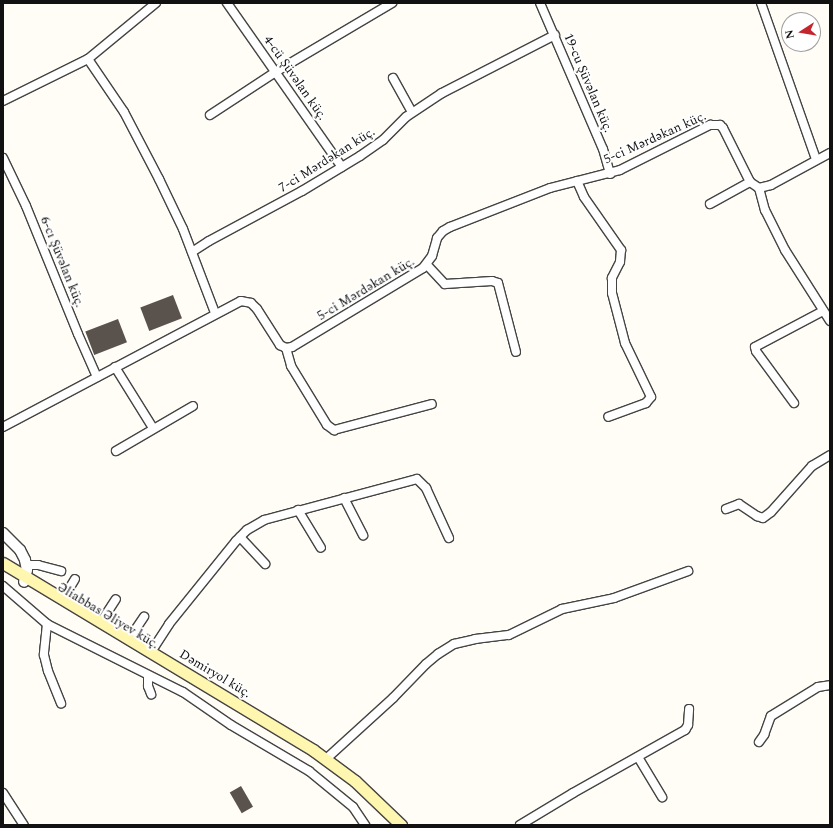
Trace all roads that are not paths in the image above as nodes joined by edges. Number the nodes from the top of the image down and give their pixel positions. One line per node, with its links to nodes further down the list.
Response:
1 (155, 3): 7 (street)
2 (227, 3): 8 (street, 4-cü Şüvəlan küç.)
3 (392, 3): 8 (street)
4 (540, 3): 6 (street, 19-cu Şüvəlan küç.)
5 (761, 3): 15 (street)
6 (555, 35): 11 (street, 7-ci Mərdəkan küç.); 17 (street, 19-cu Şüvəlan küç.)
7 (88, 59): 10 (street); 22 (street)
8 (277, 71): 12 (street); 16 (street, 4-cü Şüvəlan küç.)
9 (393, 78): 11 (street)
10 (3, 101)
11 (412, 112): 16 (street, 7-ci Mərdəkan küç.)
12 (210, 115)
13 (830, 152): 15 (street)
14 (3, 158): 30 (street, 6-cı Şüvəlan küç.)
15 (816, 159): 20 (street)
16 (342, 167): 22 (street, 7-ci Mərdəkan küç.)
17 (610, 174): 18 (street, 5-ci Mərdəkan küç.); 19 (street, 5-ci Mərdəkan küç.)
18 (578, 181): 23 (street, 5-ci Mərdəkan küç.); 34 (street)
19 (750, 182): 20 (street); 21 (street)
20 (759, 188): 24 (street)
21 (710, 204)
22 (192, 252): 25 (street)
23 (427, 265): 27 (street, 5-ci Mərdəkan küç.); 28 (street)
24 (823, 311): 26 (street); 31 (street)
25 (215, 313): 27 (street); 29 (street)
26 (830, 321)
27 (286, 348): 32 (street)
28 (516, 352)
29 (115, 367): 30 (street); 36 (street)
30 (97, 377): 35 (street)
31 (794, 403)
32 (432, 404)
33 (193, 406): 36 (street)
34 (608, 417)
35 (3, 427)
36 (153, 428): 37 (street)
37 (116, 450)
38 (830, 455): 40 (street)
39 (344, 498): 41 (street); 43 (street); 45 (street)
40 (726, 509)
41 (298, 510): 44 (street); 46 (street)
42 (3, 533): 52 (street)
43 (363, 535)
44 (240, 537): 48 (street); 61 (street)
45 (449, 538)
46 (321, 548)
47 (3, 563): 52 (main road, Dəmiryol küç.)
48 (265, 564)
49 (3, 569): 52 (main road, Əliabbas Əliyev küç.)
50 (61, 571): 52 (street)
51 (688, 571): 69 (street)
52 (25, 575): 55 (main road, Dəmiryol küç.); 74 (main road, Əliabbas Əliyev küç.)
53 (75, 579): 55 (street)
54 (3, 586): 59 (street)
55 (63, 599): 58 (main road, Dəmiryol küç.)
56 (116, 599): 58 (street)
57 (144, 617): 60 (street)
58 (101, 622): 60 (main road, Dəmiryol küç.)
59 (47, 624): 62 (street); 65 (street)
60 (129, 639): 61 (main road, Dəmiryol küç.)
61 (150, 652): 69 (main road, Dəmiryol küç.)
62 (148, 676): 64 (street); 73 (street)
63 (830, 685): 67 (street)
64 (151, 694)
65 (61, 704)
66 (689, 709): 68 (street)
67 (759, 742)
68 (638, 757): 71 (street); 76 (street)
69 (326, 759): 75 (main road, Dəmiryol küç.)
70 (3, 793): 72 (street)
71 (662, 797)
72 (24, 825)
73 (365, 825)
74 (393, 825)
75 (401, 825)
76 (520, 825)

